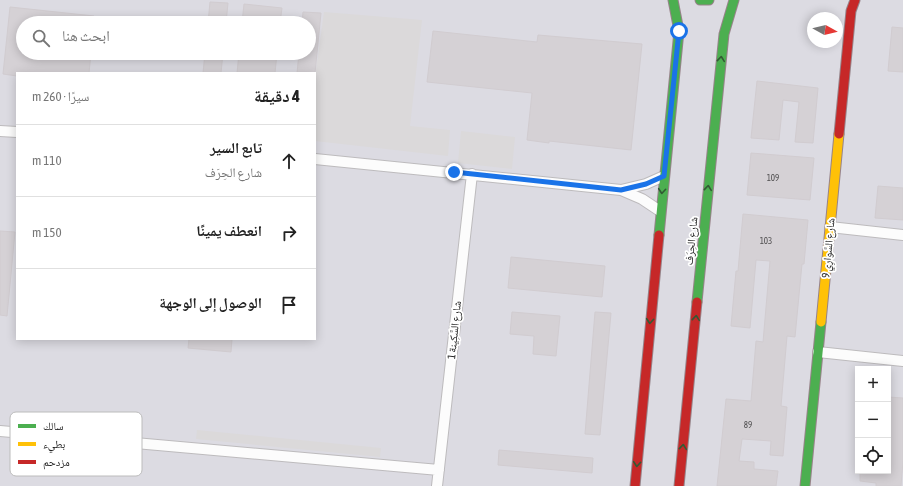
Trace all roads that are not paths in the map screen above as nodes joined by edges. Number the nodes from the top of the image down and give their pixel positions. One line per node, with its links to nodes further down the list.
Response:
1 (673, 0): 12 (street)
2 (700, 0): 3 (street)
3 (709, 0)
4 (734, 0): 25 (street, شارع الحِرَف, one-way to 4)
5 (848, 0): 7 (street, شارع السَّوارِي 9)
6 (855, 0): 7 (street, شارع السَّوارِي 9)
7 (851, 11): 15 (street, شارع السَّوارِي 9)
8 (0, 131): 9 (street)
9 (16, 132)
10 (316, 159): 11 (street)
11 (472, 174): 13 (street); 22 (street, شارع السَّكِينة 1)
12 (664, 176): 13 (street); 14 (street, one-way to 14)
13 (621, 190): 14 (street)
14 (660, 211): 24 (street, one-way to 24)
15 (830, 228): 16 (street); 17 (street, شارع السَّوارِي 9)
16 (903, 235)
17 (818, 352): 18 (street); 26 (street, شارع السَّوارِي 9)
18 (903, 361)
19 (0, 431): 20 (street)
20 (10, 432)
21 (142, 444): 22 (street)
22 (439, 470): 23 (street, شارع السَّكِينة 1)
23 (437, 486)
24 (635, 486)
25 (679, 486)
26 (806, 486)

